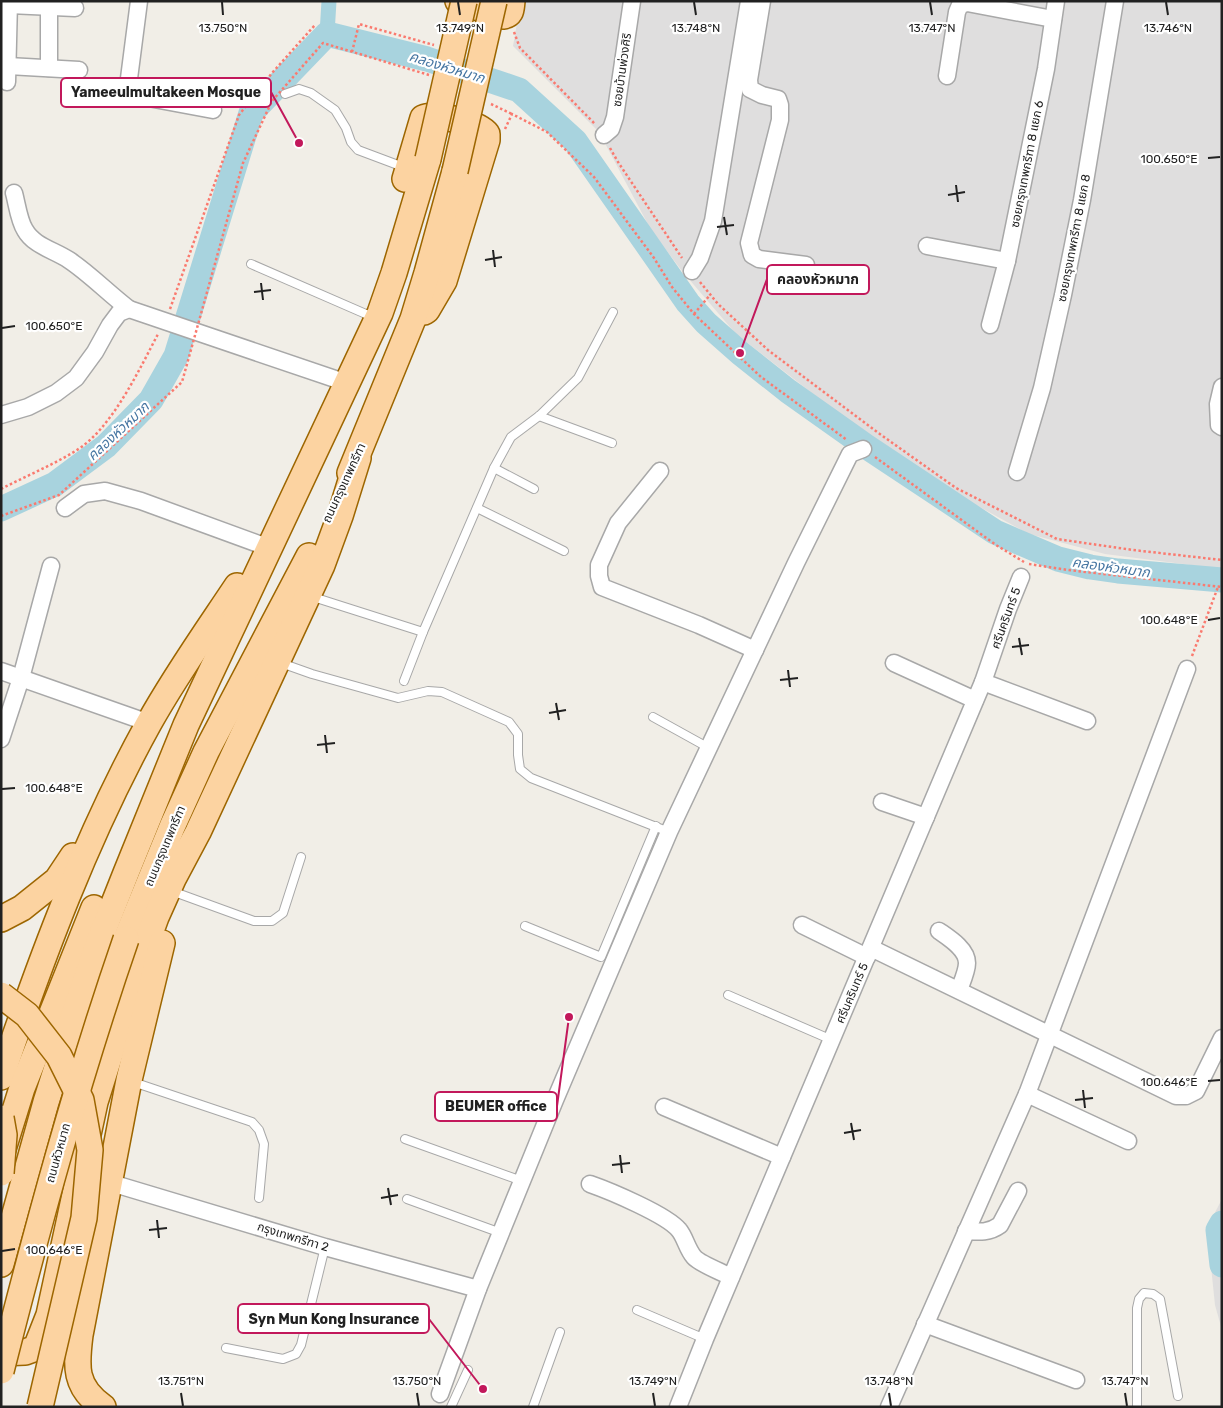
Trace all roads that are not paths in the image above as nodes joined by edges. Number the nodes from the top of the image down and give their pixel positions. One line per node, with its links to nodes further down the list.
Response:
1 (139, 1): 19 (street)
2 (458, 1): 10 (main road)
3 (464, 1): 21 (main road, ถนนกรุงเทพกรีฑา, bridge)
4 (632, 1): 20 (street, ซอยบ้านพ่วงศิริ)
5 (749, 1): 27 (street)
6 (762, 1): 26 (street)
7 (1056, 1): 13 (street, ซอยกรุงเทพกรีฑา 8 แยก 6)
8 (1115, 1): 43 (street, ซอยกรุงเทพกรีฑา 8 แยก 8)
9 (9, 3): 11 (street); 16 (street)
10 (504, 6): 31 (main road, ถนนกรุงเทพกรีฑา, bridge)
11 (49, 7): 12 (street); 14 (street)
12 (75, 8)
13 (1053, 19): 17 (street); 24 (street, ซอยกรุงเทพกรีฑา 8 แยก 6)
14 (49, 68): 15 (street); 16 (street)
15 (79, 70)
16 (5, 72)
17 (947, 76)
18 (284, 94): 21 (lane)
19 (213, 110)
20 (604, 136)
21 (418, 164): 30 (main road, ถนนกรุงเทพกรีฑา); 31 (main road)
22 (14, 193): 28 (street)
23 (927, 246): 24 (street)
24 (1007, 261): 32 (street, ซอยกรุงเทพกรีฑา 8 แยก 6)
25 (251, 264): 30 (lane)
26 (806, 265)
27 (692, 271)
28 (128, 309): 33 (street); 35 (street)
29 (613, 312): 36 (lane)
30 (379, 316): 33 (main road, ถนนกรุงเทพกรีฑา)
31 (413, 319): 40 (main road, ถนนกรุงเทพกรีฑา)
32 (990, 325)
33 (346, 383): 47 (main road, ถนนกรุงเทพกรีฑา)
34 (1222, 387): 37 (street)
35 (1, 415)
36 (538, 416): 38 (lane); 41 (lane)
37 (1222, 427)
38 (612, 443)
39 (863, 449): 54 (street)
40 (358, 458): 52 (main road); 80 (main road, ถนนกรุงเทพกรีฑา)
41 (494, 468): 44 (lane); 46 (lane)
42 (660, 470): 54 (street)
43 (1017, 472)
44 (534, 489)
45 (65, 508): 48 (street)
46 (477, 508): 49 (lane); 53 (lane)
47 (283, 518): 48 (main road); 66 (main road, ถนนกรุงเทพกรีฑา)
48 (264, 546): 65 (main road)
49 (564, 551)
50 (51, 566): 59 (street)
51 (1021, 577): 61 (street, ศรีนครินทร์ 5)
52 (309, 595): 53 (lane); 55 (main road)
53 (423, 632): 60 (lane)
54 (755, 650): 68 (street)
55 (278, 662): 72 (lane); 73 (main road)
56 (894, 663): 62 (street)
57 (1187, 669): 85 (street)
58 (1, 671): 59 (street)
59 (20, 678): 65 (street); 67 (street)
60 (404, 682)
61 (983, 682): 62 (street, ศรีนครินทร์ 5); 64 (street)
62 (975, 700): 71 (street, ศรีนครินทร์ 5)
63 (653, 717): 68 (lane)
64 (1087, 721)
65 (149, 722): 69 (main road)
66 (186, 725): 80 (main road, ถนนกรุงเทพกรีฑา); 95 (main road)
67 (1, 739)
68 (708, 748): 72 (street)
69 (124, 772): 76 (main road); 88 (main road)
70 (882, 802): 71 (street)
71 (926, 817): 81 (street, ศรีนครินทร์ 5)
72 (663, 829): 78 (lane); 98 (street)
73 (198, 832): 75 (main road); 115 (main road)
74 (301, 857): 75 (lane)
75 (177, 893): 89 (main road)
76 (1, 919)
77 (802, 925): 81 (street)
78 (524, 926)
79 (939, 931): 82 (street)
80 (115, 935): 107 (main road, ถนนหัวหมาก); 117 (main road, ถนนหัวหมาก, bridge)
81 (869, 952): 82 (street); 87 (street, ศรีนครินทร์ 5)
82 (959, 990): 85 (street)
83 (1, 995): 121 (main road, bridge)
84 (728, 995): 87 (lane)
85 (1049, 1033): 86 (street); 90 (street)
86 (1222, 1038)
87 (832, 1040): 96 (street, ศรีนครินทร์ 5)
88 (1, 1077)
89 (129, 1080): 99 (main road); 102 (lane)
90 (1027, 1094): 94 (street); 104 (street)
91 (664, 1107): 96 (street)
92 (1, 1118): 97 (main road, bridge)
93 (405, 1139): 98 (lane)
94 (1128, 1141)
95 (1, 1156)
96 (782, 1158): 108 (street, ศรีนครินทร์ 5)
97 (1, 1173)
98 (522, 1181): 105 (street)
99 (108, 1182): 106 (street, กรุงเทพกรีฑา 2); 122 (main road)
100 (590, 1184): 108 (street)
101 (1018, 1191): 104 (street)
102 (259, 1198)
103 (407, 1199): 105 (lane)
104 (966, 1232): 111 (street)
105 (501, 1234): 109 (street)
106 (325, 1247): 109 (street, กรุงเทพกรีฑา 2); 114 (lane)
107 (1, 1264)
108 (731, 1276): 113 (street, ศรีนครินทร์ 5)
109 (478, 1289): 119 (street)
110 (638, 1310): 113 (lane)
111 (925, 1324): 118 (street); 126 (street)
112 (560, 1332): 124 (lane)
113 (705, 1339): 125 (street, ศรีนครินทร์ 5)
114 (226, 1348)
115 (1, 1354)
116 (468, 1370): 123 (lane)
117 (1, 1371)
118 (1076, 1380)
119 (440, 1394)
120 (1178, 1396): 127 (lane)
121 (40, 1407)
122 (103, 1407)
123 (451, 1407)
124 (533, 1407)
125 (678, 1407)
126 (889, 1407)
127 (1137, 1407)

